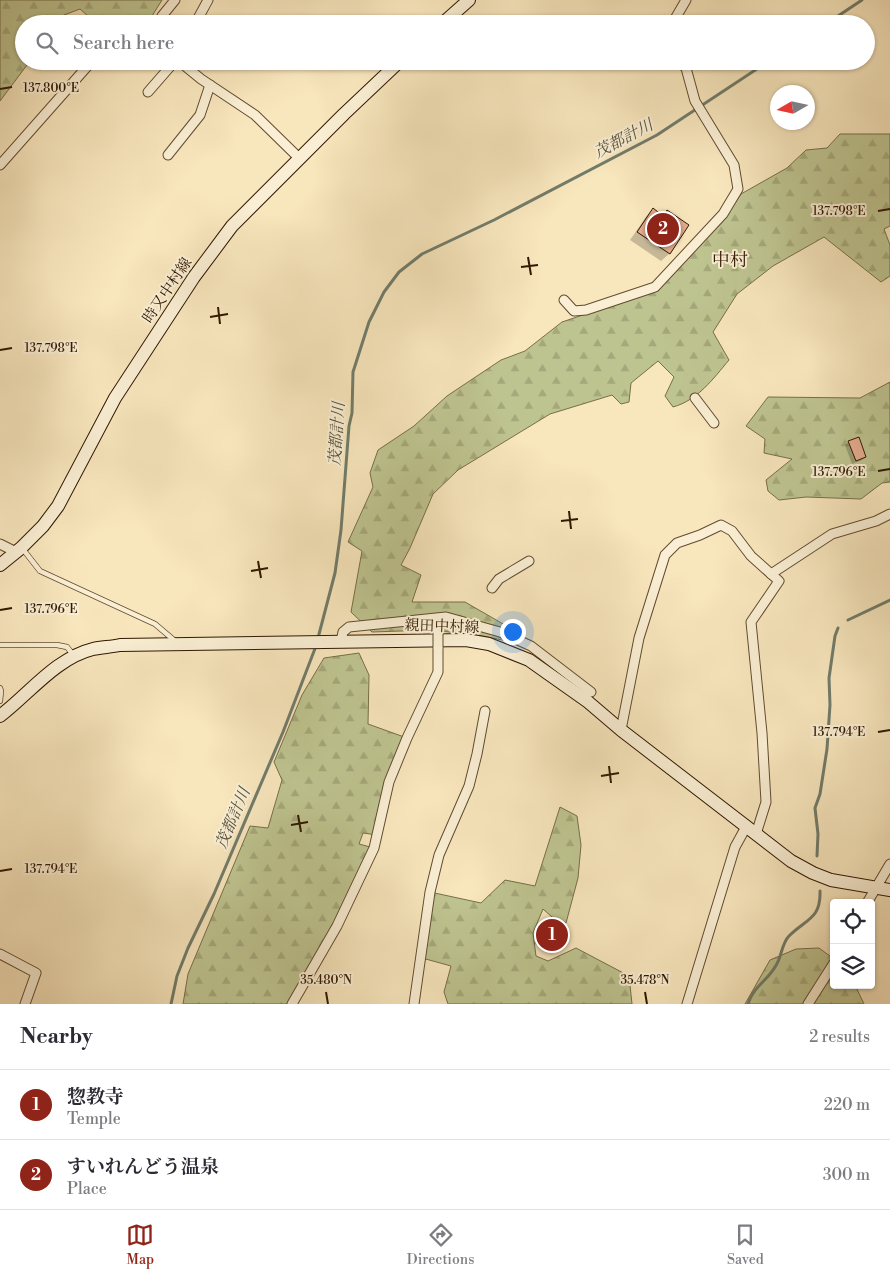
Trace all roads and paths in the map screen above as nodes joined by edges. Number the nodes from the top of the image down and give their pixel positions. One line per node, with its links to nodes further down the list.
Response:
1 (175, 0): 5 (street)
2 (208, 0): 6 (street)
3 (469, 0): 7 (main road)
4 (686, 0): 8 (street)
5 (163, 15)
6 (200, 15)
7 (452, 15)
8 (677, 15)
9 (84, 70): 18 (street)
10 (166, 70): 15 (street)
11 (191, 70): 14 (street)
12 (391, 70): 17 (main road, 時又中村線)
13 (686, 70): 19 (street)
14 (210, 85): 16 (street); 17 (street)
15 (148, 92)
16 (168, 155)
17 (299, 158): 24 (main road, 時又中村線)
18 (0, 165)
19 (564, 300)
20 (695, 398): 21 (street)
21 (714, 423)
22 (890, 514): 27 (street)
23 (0, 544): 24 (street)
24 (19, 550): 26 (main road, 時又中村線); 31 (lane)
25 (529, 561): 28 (street)
26 (0, 565)
27 (771, 574): 39 (street); 40 (street)
28 (492, 588)
29 (437, 617): 30 (street); 35 (street); 48 (street, bridge)
30 (341, 641): 31 (main road, 親田中村線); 39 (main road, 親田中村線)
31 (178, 644): 33 (main road, 親田中村線)
32 (0, 645): 33 (lane)
33 (74, 657): 38 (main road, 親田中村線)
34 (0, 688): 36 (lane)
35 (591, 692)
36 (0, 702)
37 (485, 711): 49 (street)
38 (0, 716)
39 (621, 730): 40 (main road, 親田中村線)
40 (751, 831): 42 (main road, 親田中村線); 50 (street)
41 (890, 864): 42 (street)
42 (876, 888): 43 (main road, 親田中村線); 44 (street)
43 (890, 890)
44 (869, 899)
45 (0, 954): 47 (street)
46 (830, 968): 51 (street)
47 (24, 1004)
48 (292, 1004)
49 (414, 1004)
50 (687, 1004)
51 (808, 1004)

